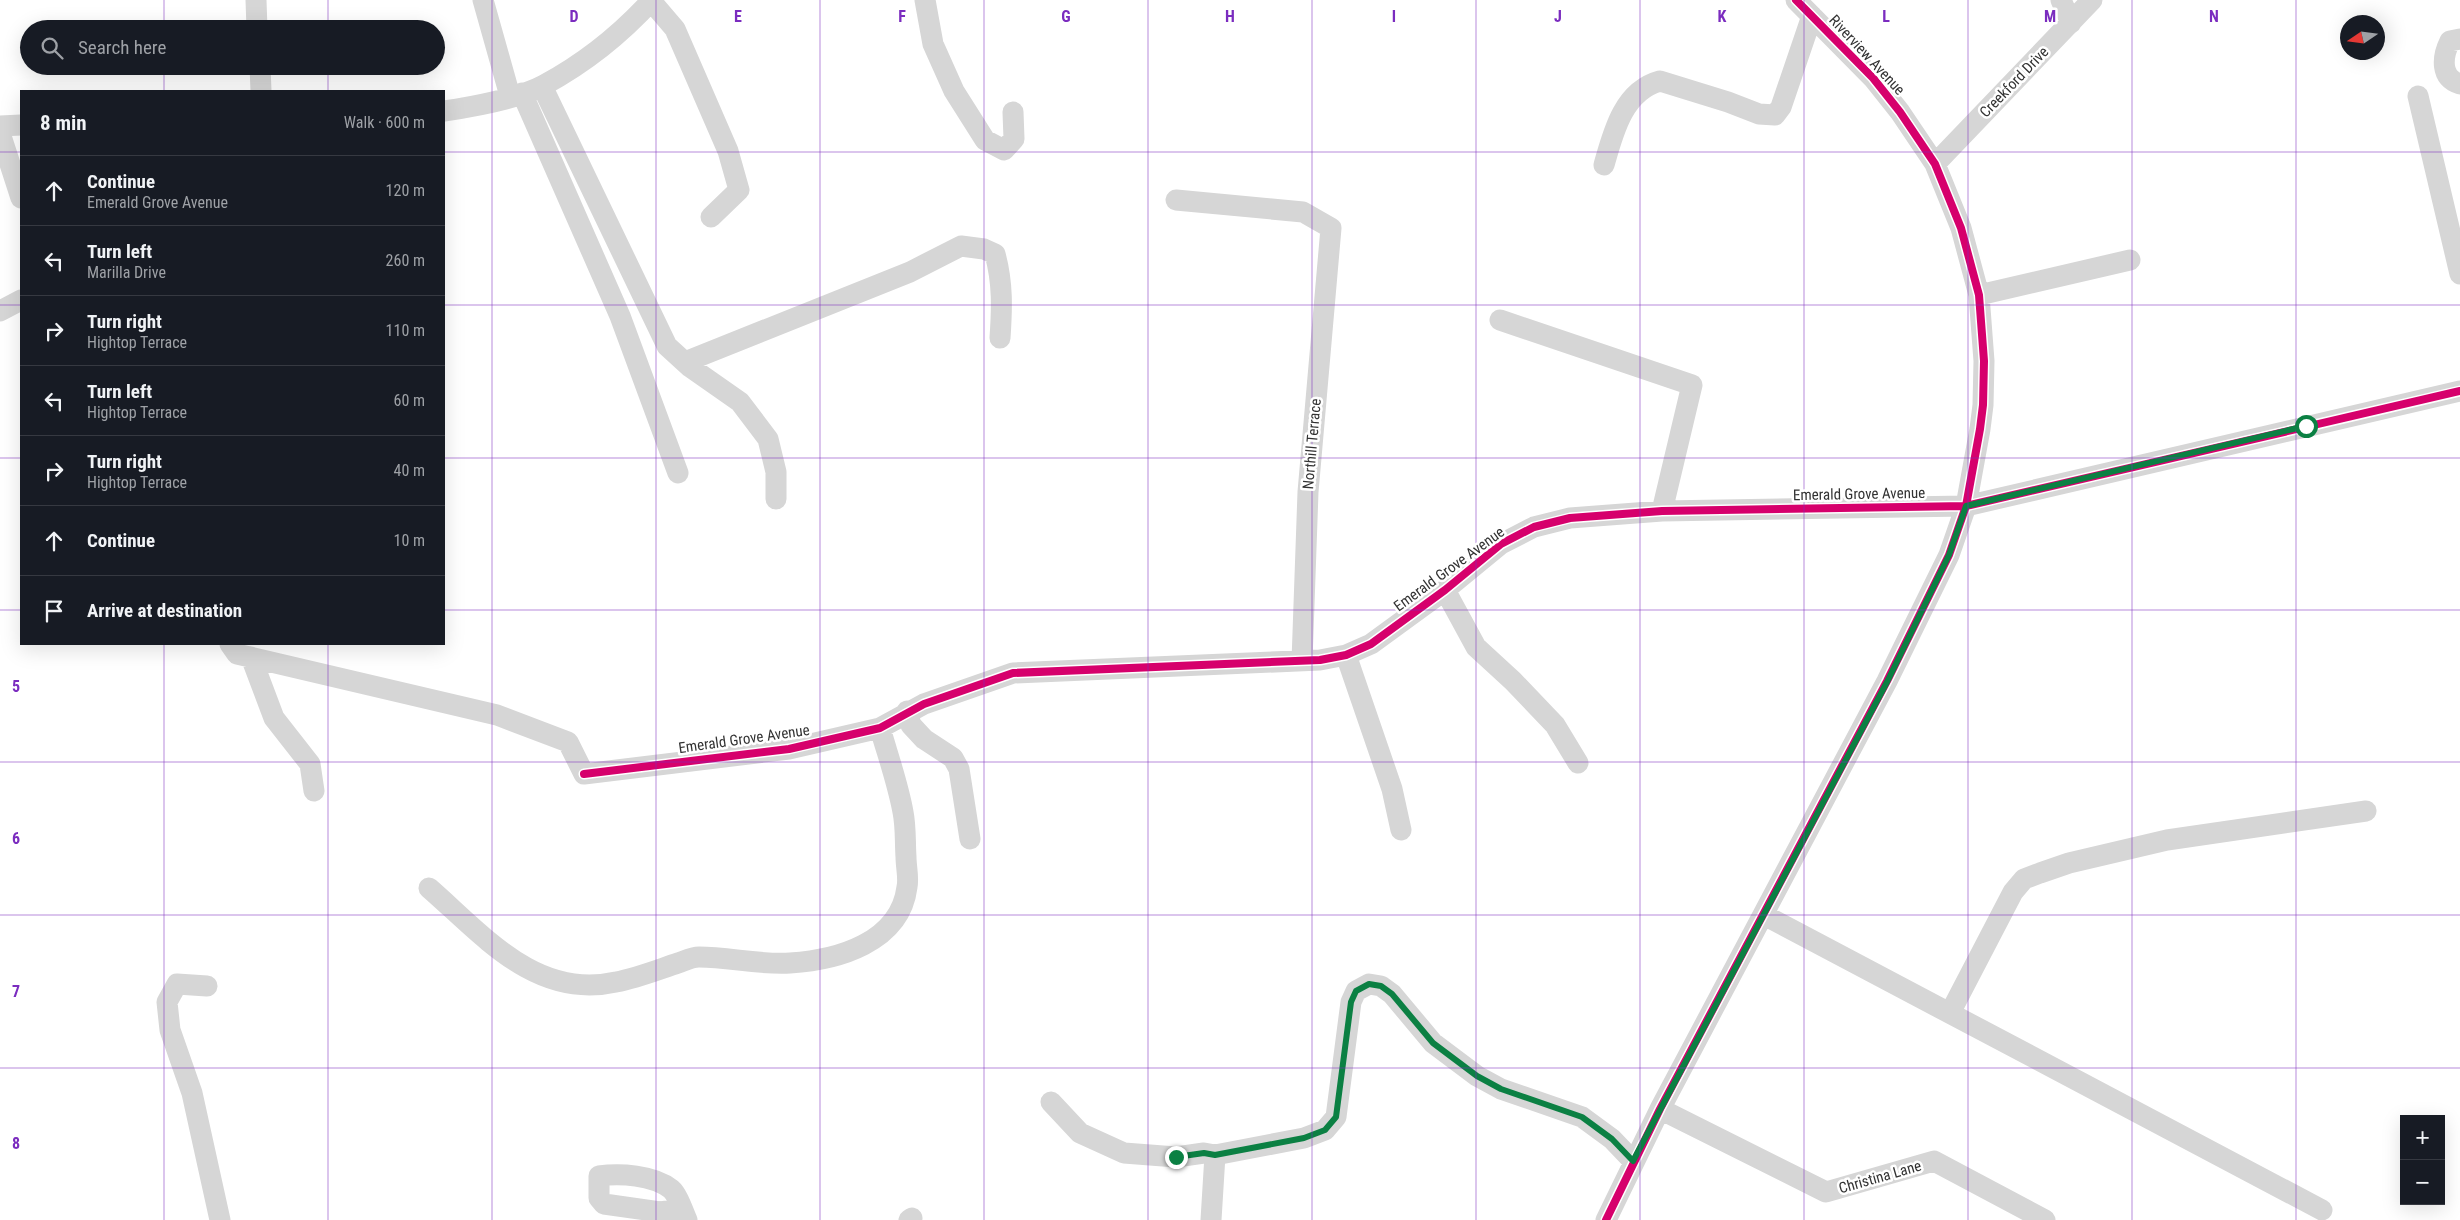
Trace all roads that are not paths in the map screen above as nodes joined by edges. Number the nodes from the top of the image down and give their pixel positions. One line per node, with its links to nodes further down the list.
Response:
1 (256, 0): 9 (street)
2 (483, 0): 16 (street)
3 (652, 0): 14 (street); 27 (street)
4 (925, 0): 19 (street)
5 (1796, 0): 8 (street, Riverview Avenue)
6 (2060, 0): 10 (street)
7 (2092, 0): 10 (street, Creekford Drive)
8 (1812, 16): 23 (street, Riverview Avenue); 24 (street)
9 (257, 20)
10 (2071, 23): 23 (street, Creekford Drive)
11 (2460, 39): 13 (street)
12 (261, 75): 15 (street)
13 (2460, 84)
14 (542, 86): 16 (street); 35 (street)
15 (262, 90)
16 (516, 95): 18 (street); 37 (street)
17 (2418, 96): 29 (street)
18 (445, 111)
19 (1013, 112)
20 (20, 125): 21 (street)
21 (0, 126)
22 (0, 133): 25 (street)
23 (1935, 164): 30 (street, Riverview Avenue)
24 (1604, 165)
25 (20, 195)
26 (1176, 200): 45 (street, Northill Terrace)
27 (711, 217)
28 (2130, 260): 30 (street)
29 (2460, 274)
30 (1979, 295): 39 (street, Riverview Avenue)
31 (20, 301): 32 (street)
32 (0, 311)
33 (1500, 320): 40 (street)
34 (1000, 338): 35 (street)
35 (684, 362): 38 (street)
36 (2460, 391): 39 (street, Emerald Grove Avenue)
37 (678, 473)
38 (776, 499)
39 (1966, 506): 40 (street, Emerald Grove Avenue); 54 (street, Riverview Avenue)
40 (1662, 512): 41 (street, Emerald Grove Avenue)
41 (1445, 590): 43 (street, Emerald Grove Avenue); 48 (street)
42 (231, 645): 44 (street)
43 (1346, 655): 45 (street, Emerald Grove Avenue); 51 (street)
44 (251, 657): 47 (street, Emerald Grove Avenue); 49 (street)
45 (1302, 661): 46 (street, Emerald Grove Avenue)
46 (907, 711): 47 (street, Emerald Grove Avenue); 52 (street)
47 (880, 728): 53 (street)
48 (1578, 763)
49 (314, 791)
50 (2366, 810): 56 (street)
51 (1401, 830)
52 (970, 839)
53 (429, 888)
54 (1764, 915): 56 (street); 58 (street, Riverview Avenue)
55 (206, 986): 62 (street)
56 (1950, 1013): 61 (street)
57 (1051, 1102): 59 (street)
58 (1660, 1109): 60 (street, Riverview Avenue); 65 (street, Christina Lane)
59 (1215, 1155): 60 (street); 63 (street)
60 (1633, 1161): 64 (street, Riverview Avenue)
61 (2322, 1210)
62 (220, 1220)
63 (1211, 1220)
64 (1606, 1220)
65 (2044, 1220)

